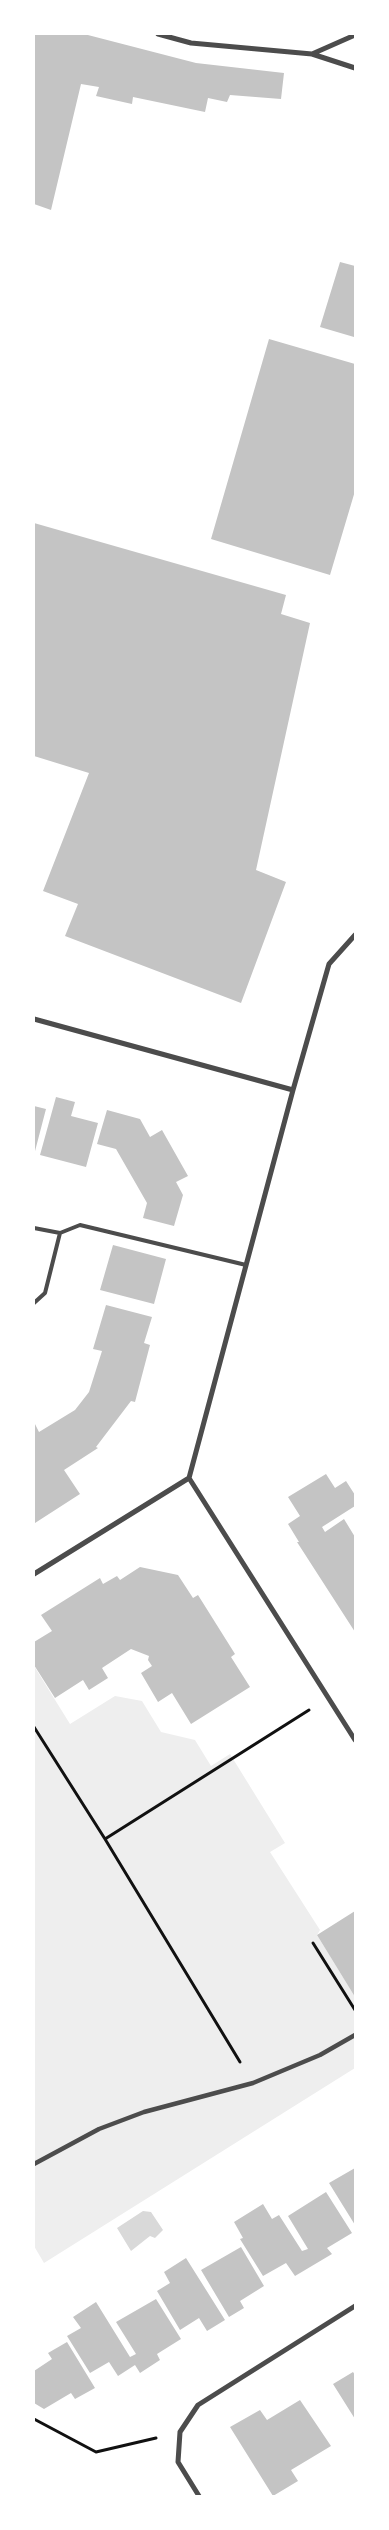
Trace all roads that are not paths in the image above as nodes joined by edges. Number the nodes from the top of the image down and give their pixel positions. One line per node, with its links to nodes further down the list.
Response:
1 (158, 34): 3 (street)
2 (355, 35): 3 (street)
3 (312, 54): 4 (street)
4 (355, 68)
5 (355, 935): 7 (street)
6 (34, 1019): 7 (street)
7 (293, 1090): 10 (street)
8 (34, 1228): 9 (lane)
9 (60, 1233): 10 (lane); 11 (lane)
10 (246, 1265): 12 (street)
11 (34, 1302)
12 (189, 1478): 13 (street); 14 (street)
13 (34, 1574)
14 (355, 1740)
15 (355, 2035): 16 (street)
16 (34, 2164)
17 (355, 2306): 18 (street)
18 (199, 2496)

